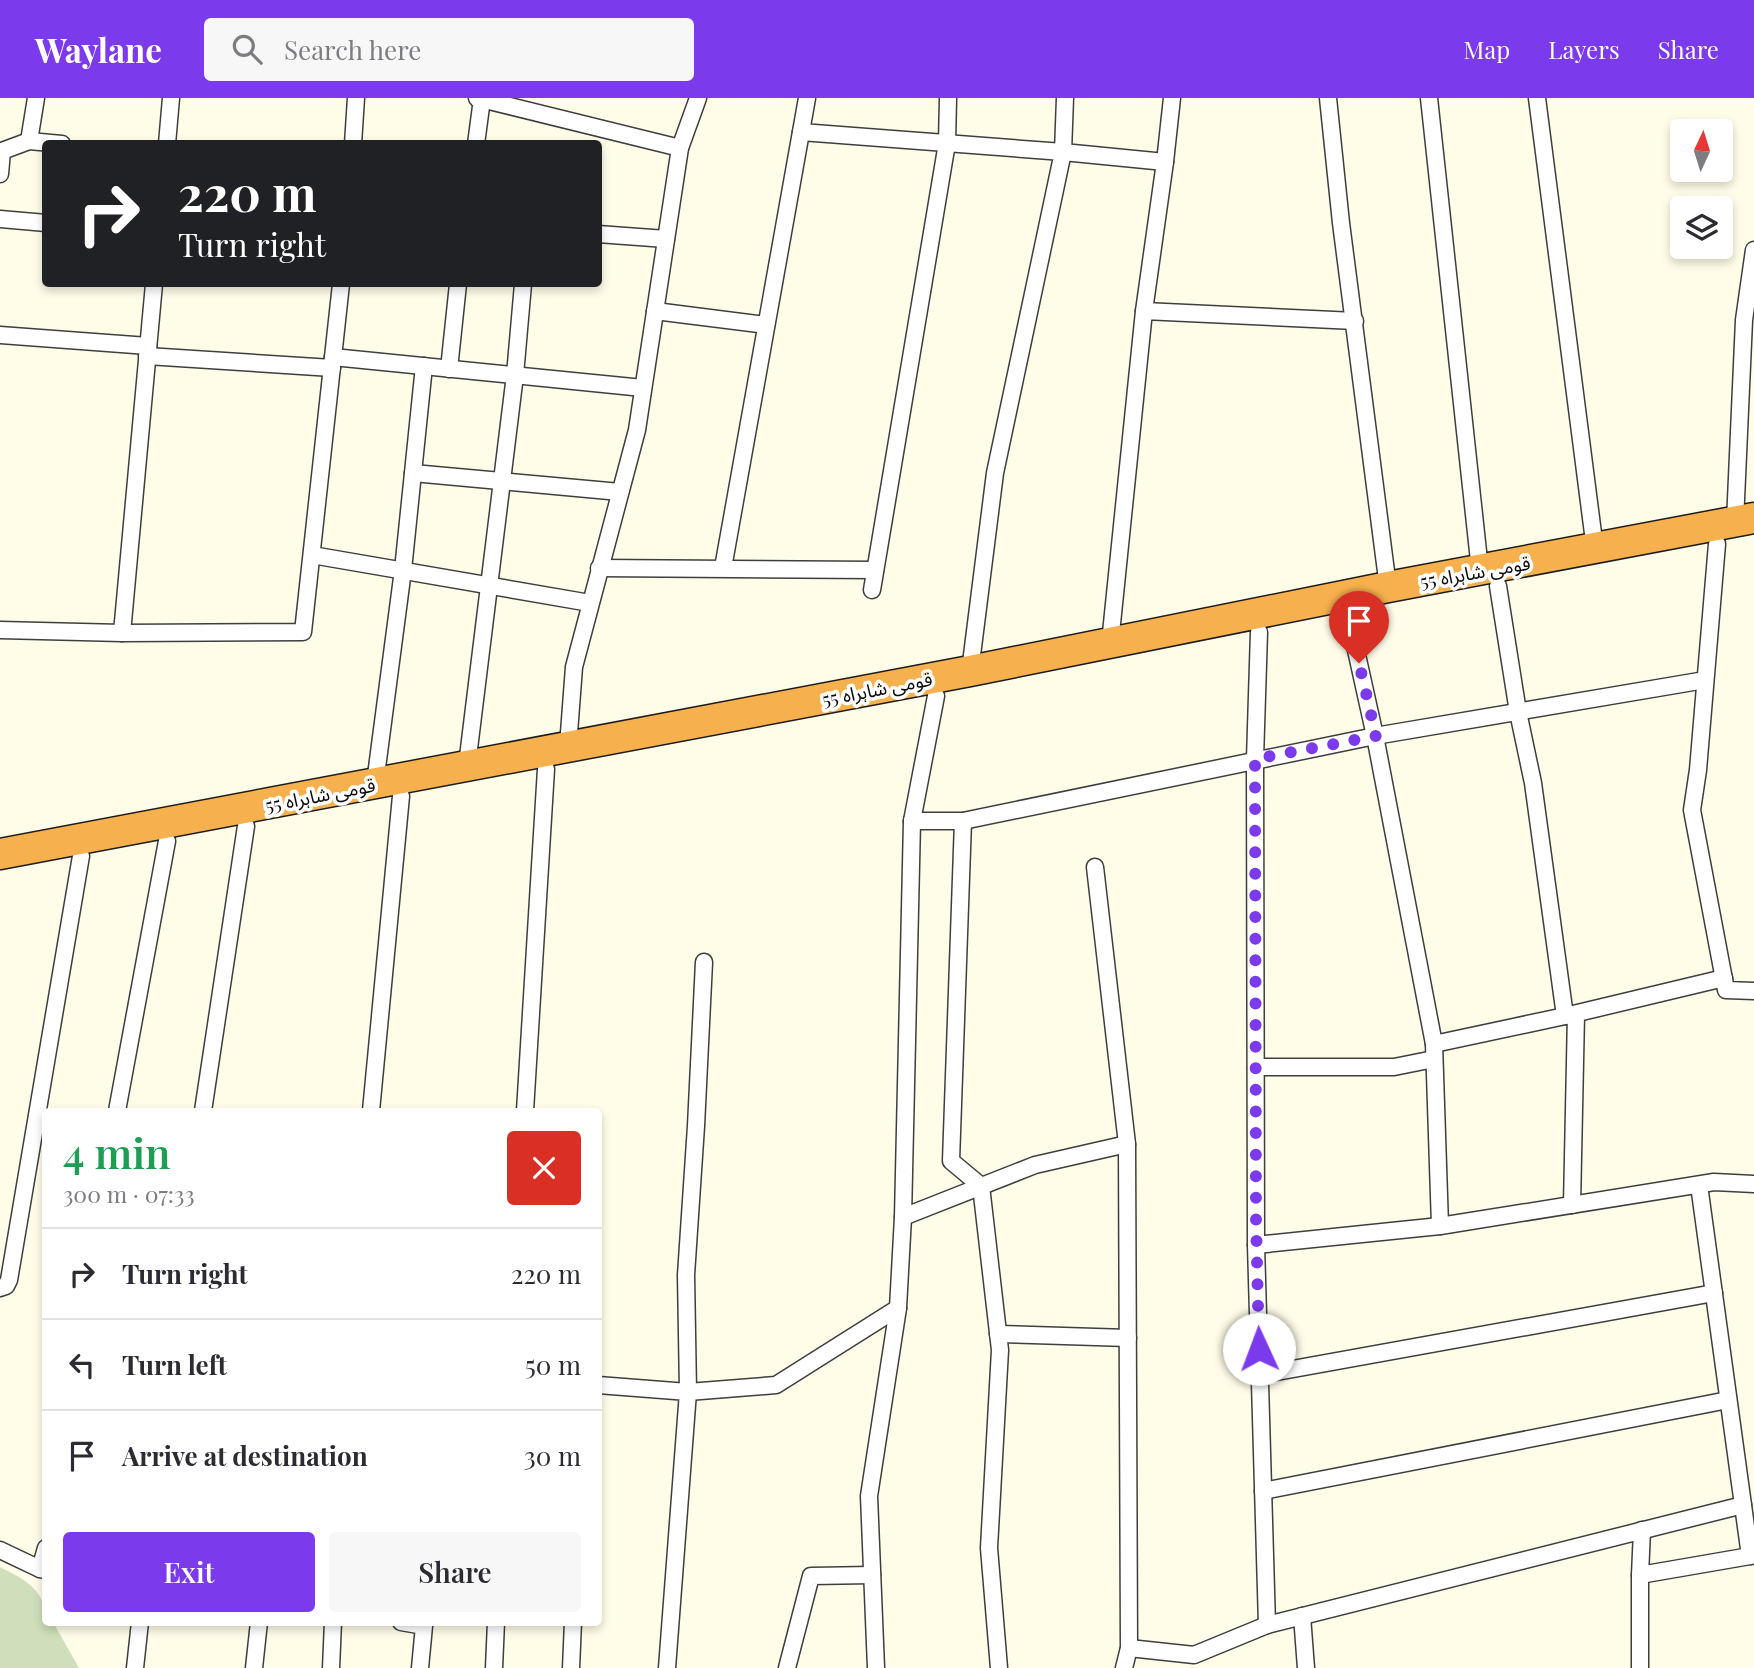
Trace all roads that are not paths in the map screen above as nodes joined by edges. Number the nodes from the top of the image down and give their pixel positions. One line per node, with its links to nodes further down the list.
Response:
1 (36, 98): 17 (street)
2 (171, 98): 14 (street)
3 (356, 98): 15 (street)
4 (698, 98): 20 (street)
5 (807, 98): 13 (street)
6 (948, 98): 19 (street)
7 (1065, 98): 22 (street)
8 (1172, 98): 23 (street)
9 (1328, 98): 36 (street)
10 (1429, 98): 55 (street)
11 (1538, 98): 49 (street)
12 (480, 99): 16 (street); 20 (street)
13 (800, 132): 19 (street); 37 (street)
14 (167, 140)
15 (353, 140)
16 (476, 140)
17 (29, 141): 18 (street); 21 (street)
18 (42, 142)
19 (947, 143): 22 (street); 54 (street)
20 (680, 148): 28 (street)
21 (1, 151): 24 (street)
22 (1063, 152): 23 (street); 66 (street)
23 (1165, 162): 35 (street)
24 (0, 174)
25 (0, 219): 26 (street)
26 (42, 223)
27 (602, 234): 28 (street)
28 (666, 239): 34 (street)
29 (1754, 250): 48 (street)
30 (154, 287): 39 (street)
31 (341, 287): 40 (street)
32 (457, 287): 42 (street)
33 (523, 287): 43 (street)
34 (655, 311): 37 (street); 44 (street)
35 (1144, 311): 36 (street); 65 (street)
36 (1354, 321): 57 (street)
37 (766, 325): 52 (street)
38 (0, 335): 39 (street)
39 (148, 351): 40 (street); 63 (street)
40 (332, 362): 41 (street); 50 (street)
41 (424, 366): 42 (street); 45 (street)
42 (449, 369): 43 (street)
43 (515, 375): 44 (street); 46 (street)
44 (643, 388): 47 (street)
45 (413, 473): 46 (street); 53 (street)
46 (503, 481): 47 (street); 56 (street)
47 (620, 492): 51 (street)
48 (1740, 530): 49 (highway, قومی شاہراہ 55); 55 (highway, قومی شاہراہ 55); 67 (street)
49 (1595, 549): 55 (highway, قومی شاہراہ 55)
50 (312, 555): 53 (street); 63 (street)
51 (599, 568): 52 (street); 59 (street)
52 (723, 568): 54 (street)
53 (403, 570): 56 (street); 77 (street)
54 (875, 570): 58 (street)
55 (1489, 578): 57 (highway, قومی شاہراہ 55); 60 (highway, قومی شاہراہ 55); 69 (street)
56 (490, 586): 59 (street); 75 (street)
57 (1388, 587): 64 (highway, قومی شاہراہ 55)
58 (872, 590)
59 (590, 603): 72 (street)
60 (1348, 614): 62 (highway, قومی شاہراہ 55); 71 (street)
61 (0, 630): 63 (street)
62 (1259, 632): 64 (highway, قومی شاہراہ 55); 74 (street)
63 (122, 633)
64 (1196, 635): 65 (highway, قومی شاہراہ 55)
65 (1093, 652): 66 (highway, قومی شاہراہ 55); 68 (highway, قومی شاہراہ 55)
66 (970, 671): 70 (highway, قومی شاہراہ 55)
67 (1705, 680): 69 (street); 87 (street)
68 (936, 696): 70 (highway, قومی شاہراہ 55); 78 (street)
69 (1518, 712): 71 (street); 89 (street)
70 (769, 718): 73 (highway, قومی شاہراہ 55)
71 (1376, 736): 74 (street); 90 (street)
72 (568, 746): 73 (highway, قومی شاہراہ 55); 75 (highway, قومی شاہراہ 55)
73 (603, 749): 76 (highway, قومی شاہراہ 55)
74 (1255, 759): 79 (street); 91 (street)
75 (467, 765): 77 (highway, قومی شاہراہ 55)
76 (546, 769): 77 (highway, قومی شاہراہ 55); 96 (street)
77 (388, 790): 80 (highway, قومی شاہراہ 55); 82 (highway, قومی شاہراہ 55); 95 (street)
78 (912, 821): 79 (street); 103 (street)
79 (962, 821): 101 (street)
80 (246, 826): 81 (highway, قومی شاہراہ 55); 94 (street)
81 (167, 841): 82 (highway, قومی شاہراہ 55); 93 (street)
82 (95, 848): 83 (highway, قومی شاہراہ 55); 85 (highway, قومی شاہراہ 55); 92 (street)
83 (0, 854)
84 (1096, 867): 98 (street)
85 (0, 872)
86 (704, 962): 113 (street)
87 (1724, 978): 88 (street); 89 (street)
88 (1754, 991)
89 (1571, 1015): 90 (street); 102 (street)
90 (1434, 1052): 91 (street); 104 (street)
91 (1256, 1067): 105 (street)
92 (43, 1108)
93 (118, 1108)
94 (203, 1108)
95 (371, 1108)
96 (525, 1108)
97 (42, 1114): 106 (street)
98 (1127, 1144): 101 (street); 110 (street)
99 (1754, 1184): 100 (street)
100 (1699, 1185): 102 (street); 107 (street)
101 (981, 1186): 103 (street); 109 (street)
102 (1572, 1205): 104 (street)
103 (903, 1217): 108 (street)
104 (1440, 1226): 105 (street)
105 (1256, 1245): 111 (street)
106 (0, 1288)
107 (1714, 1293): 111 (street); 114 (street)
108 (898, 1308): 113 (street); 121 (street)
109 (998, 1334): 110 (street); 142 (street)
110 (1128, 1338): 131 (street)
111 (1260, 1375): 115 (street)
112 (602, 1385): 113 (street)
113 (688, 1392): 139 (street)
114 (1728, 1400): 115 (street); 116 (street)
115 (1263, 1490): 124 (street)
116 (1743, 1505): 117 (street); 119 (street)
117 (1642, 1530): 122 (street); 123 (street)
118 (0, 1550): 120 (street)
119 (1752, 1555): 122 (street)
120 (42, 1570)
121 (872, 1575): 140 (street); 141 (street)
122 (1640, 1575): 145 (street)
123 (1302, 1616): 124 (street); 144 (street)
124 (1267, 1625): 132 (street)
125 (140, 1626): 133 (street)
126 (259, 1626): 134 (street)
127 (333, 1626): 135 (street)
128 (424, 1626): 136 (street)
129 (496, 1626): 137 (street)
130 (573, 1626): 138 (street)
131 (1129, 1648): 132 (street); 143 (street)
132 (1169, 1660)
133 (135, 1668)
134 (254, 1668)
135 (331, 1668)
136 (420, 1668)
137 (494, 1668)
138 (571, 1668)
139 (667, 1668)
140 (787, 1668)
141 (876, 1668)
142 (999, 1668)
143 (1124, 1668)
144 (1306, 1668)
145 (1640, 1668)

